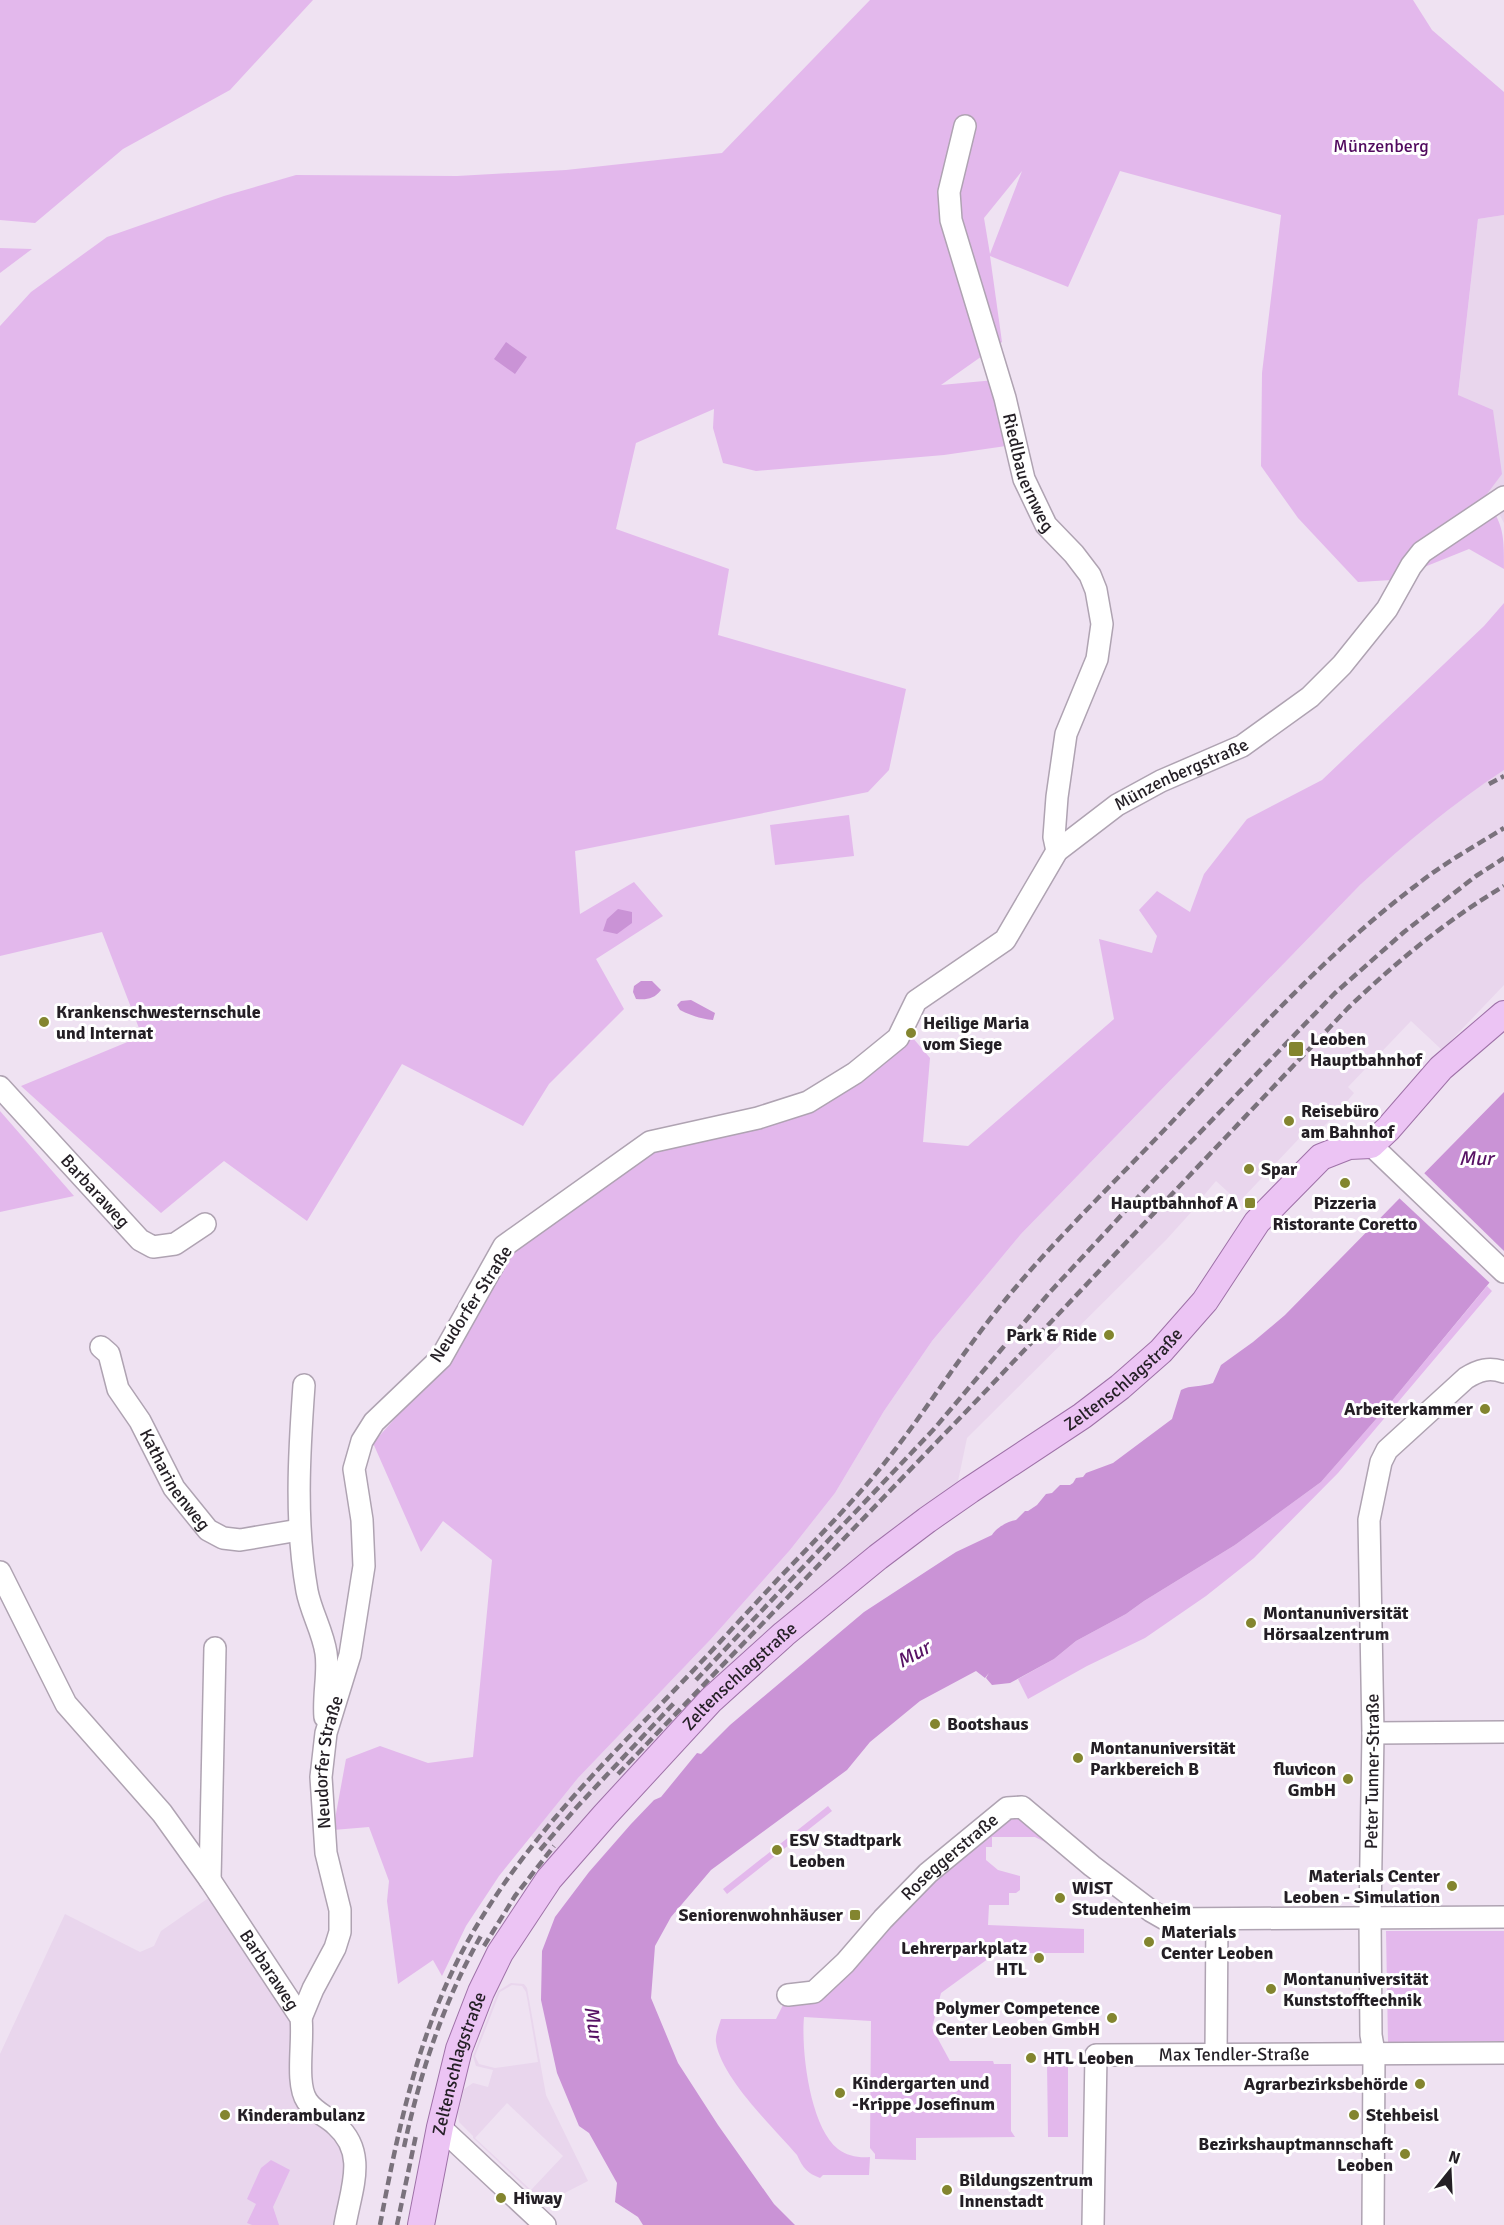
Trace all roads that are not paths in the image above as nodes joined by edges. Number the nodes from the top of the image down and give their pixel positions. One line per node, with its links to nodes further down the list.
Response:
1 (966, 126): 3 (street, Riedlbauernweg)
2 (1504, 497): 3 (street, Münzenbergstraße)
3 (1057, 851): 16 (street, Neudorfer Straße)
4 (1504, 1014): 6 (main road)
5 (0, 1087): 7 (street, Barbaraweg)
6 (1371, 1145): 8 (street); 27 (main road, Zeltenschlagstraße)
7 (205, 1224)
8 (1504, 1272)
9 (101, 1347): 12 (street, Katharinenweg)
10 (1495, 1371): 17 (street, Peter Tunner-Straße)
11 (304, 1385): 12 (street)
12 (299, 1530): 16 (street)
13 (0, 1572): 18 (street, Barbaraweg)
14 (215, 1648): 18 (street)
15 (1504, 1732): 17 (street)
16 (326, 1733): 23 (street, Neudorfer Straße)
17 (1374, 1733): 20 (street, Peter Tunner-Straße)
18 (210, 1880): 23 (street, Barbaraweg)
19 (1504, 1917): 20 (street, Roseggerstraße)
20 (1370, 1918): 21 (street, Roseggerstraße); 24 (street, Peter Tunner-Straße)
21 (1217, 1920): 22 (street, Roseggerstraße); 26 (street)
22 (788, 1995)
23 (301, 2018): 28 (street, Barbaraweg)
24 (1374, 2052): 25 (street, Max Tendler-Straße); 26 (street, Max Tendler-Straße); 32 (street, Peter Tunner-Straße)
25 (1504, 2053)
26 (1216, 2054): 31 (street, Max Tendler-Straße)
27 (440, 2127): 29 (main road, Zeltenschlagstraße); 30 (street)
28 (345, 2225)
29 (421, 2225)
30 (545, 2225)
31 (1093, 2225)
32 (1373, 2225)

